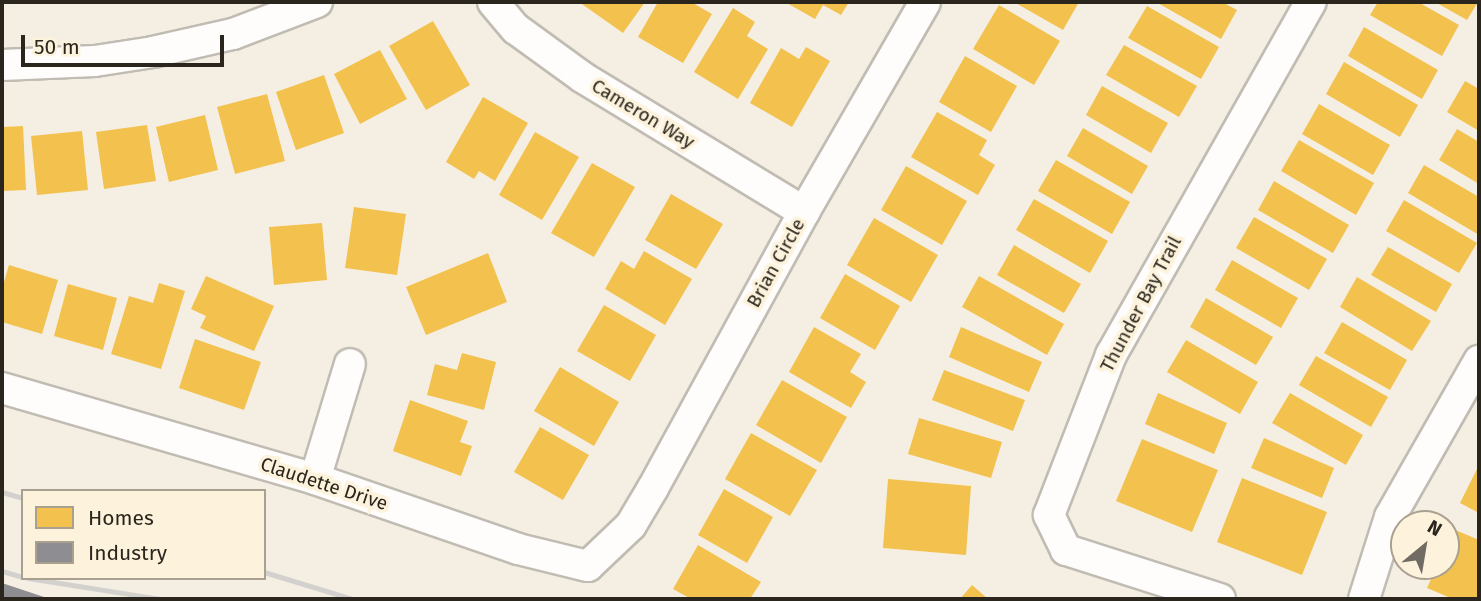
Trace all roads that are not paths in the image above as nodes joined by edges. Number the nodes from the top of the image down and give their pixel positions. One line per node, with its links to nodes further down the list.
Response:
1 (317, 2): 5 (street)
2 (493, 2): 6 (street, Cameron Way)
3 (925, 2): 6 (street, Brian Circle)
4 (1311, 2): 12 (street, Thunder Bay Trail)
5 (2, 65)
6 (804, 212): 11 (street, Brian Circle)
7 (1479, 361): 13 (street)
8 (350, 364): 10 (street)
9 (2, 388): 10 (street, Claudette Drive)
10 (315, 479): 11 (street, Claudette Drive)
11 (631, 525)
12 (1220, 599)
13 (1364, 599)

